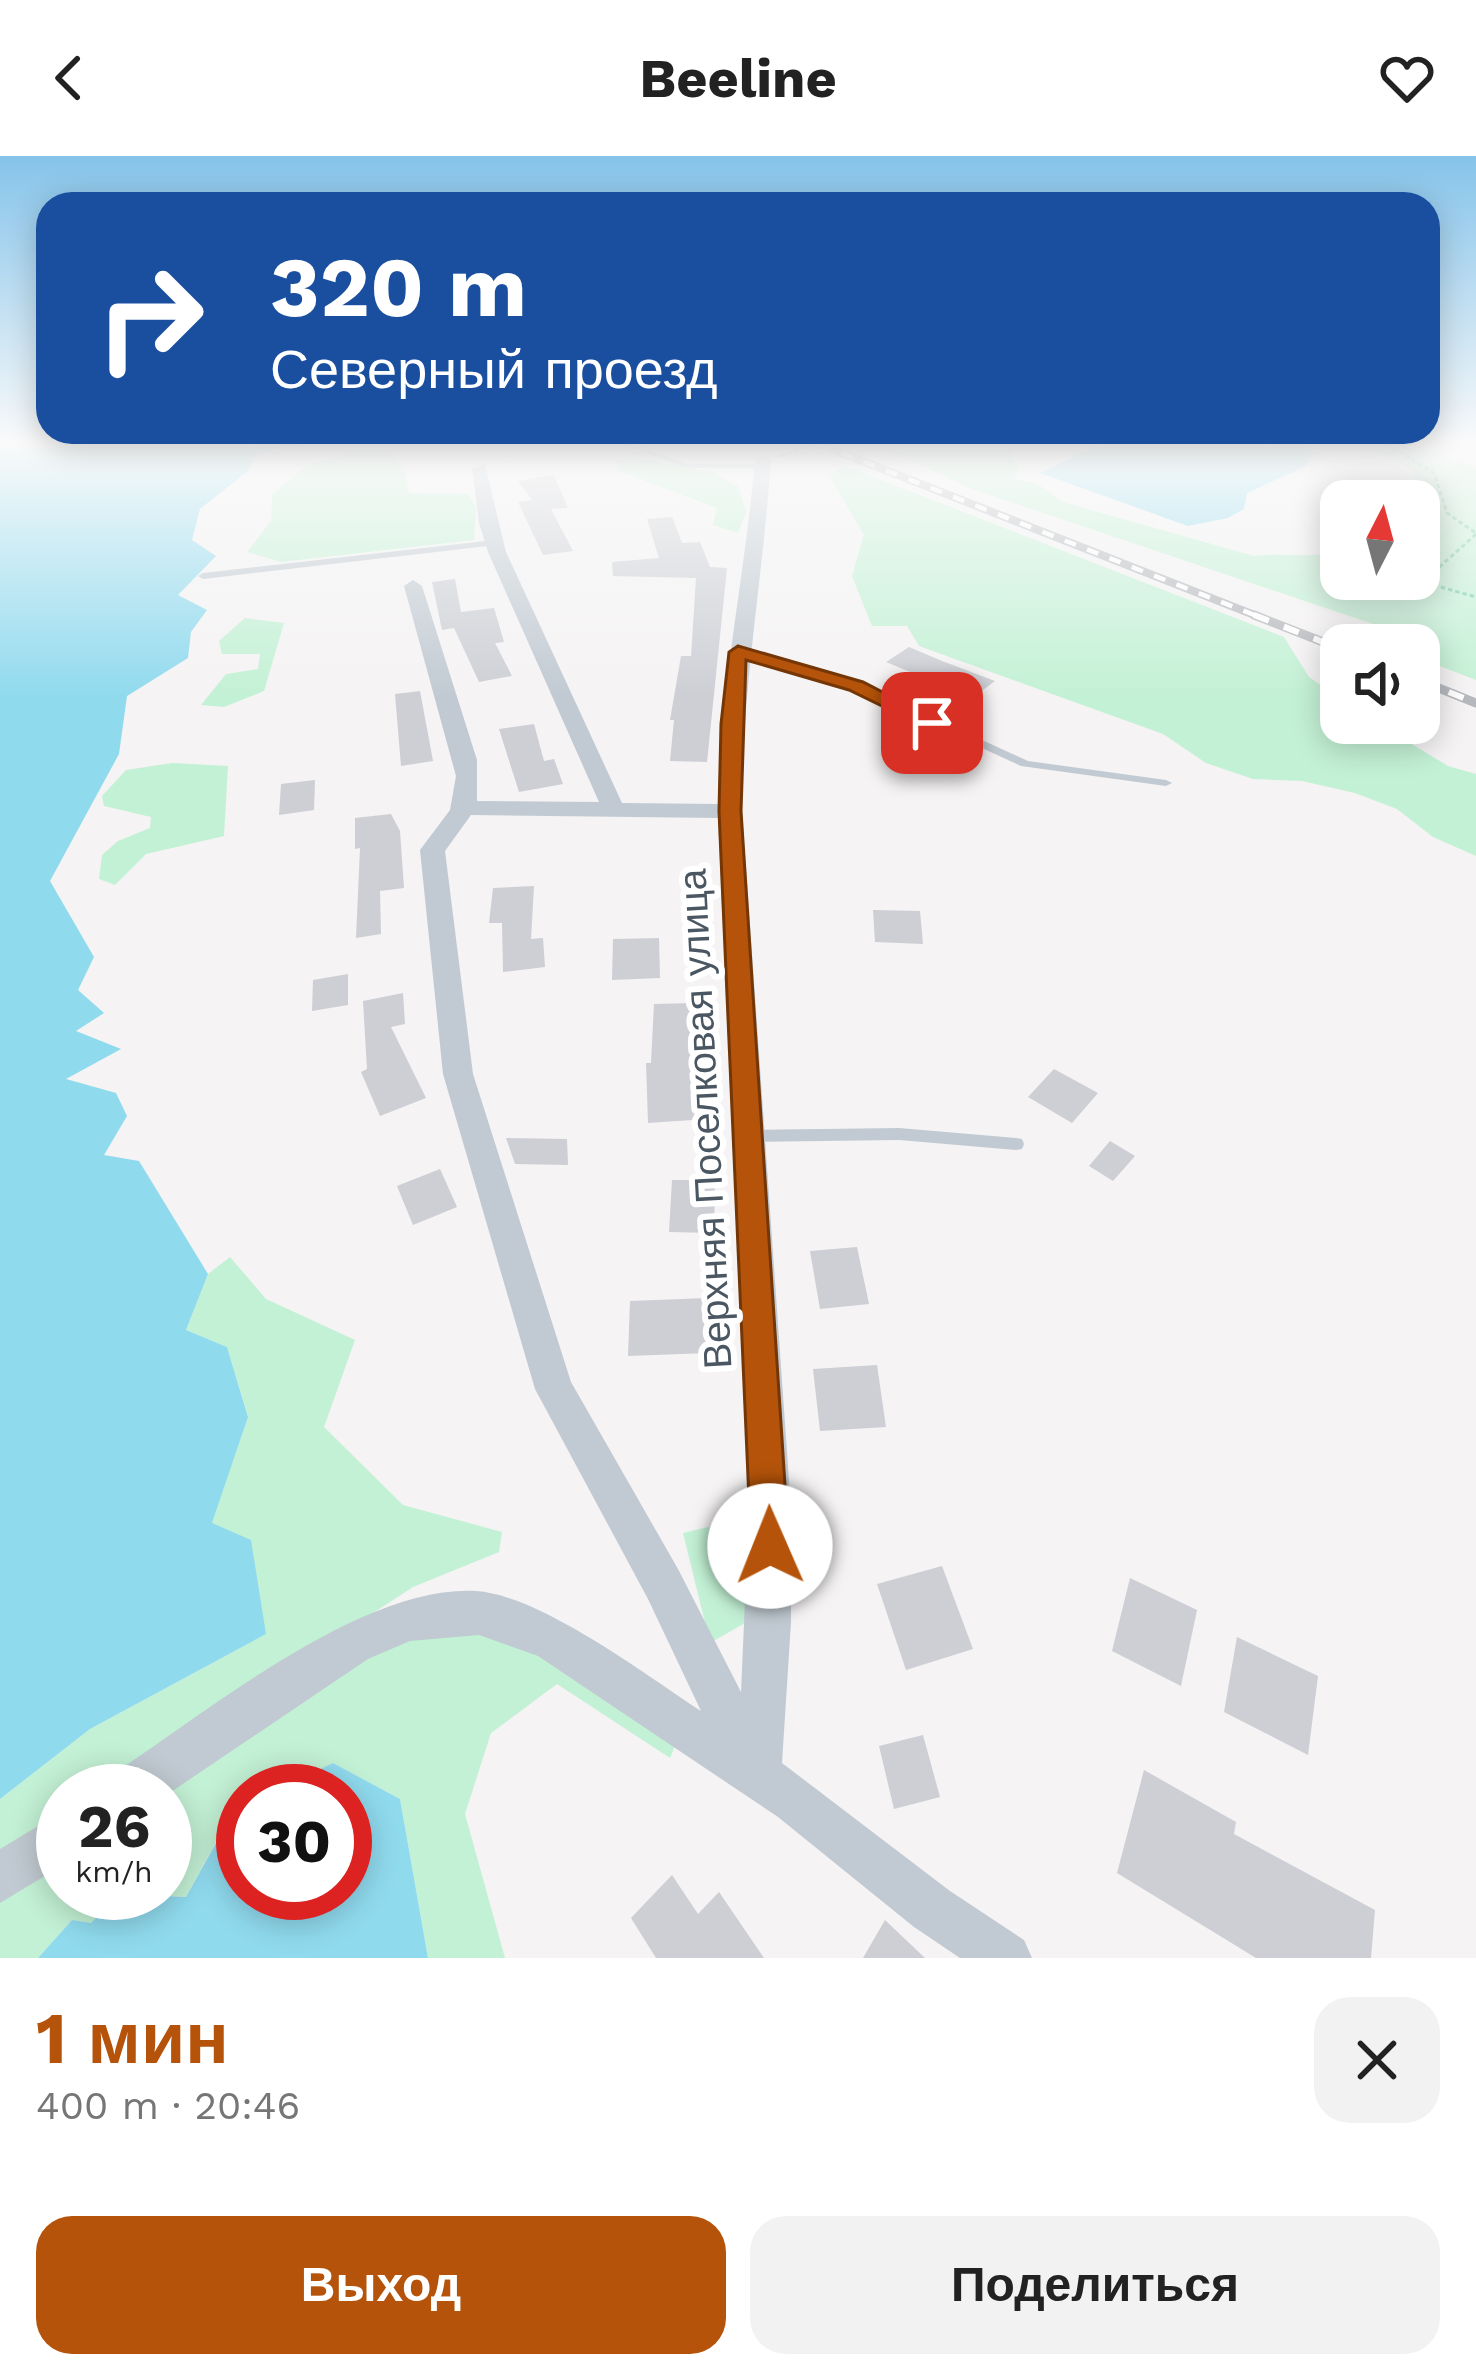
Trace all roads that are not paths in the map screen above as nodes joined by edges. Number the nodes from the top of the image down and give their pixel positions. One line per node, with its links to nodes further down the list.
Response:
1 (491, 528): 3 (street)
2 (758, 528): 6 (street, Верхняя Поселковая улица)
3 (494, 543): 4 (lane); 9 (street)
4 (203, 576)
5 (413, 586): 8 (street)
6 (738, 652): 7 (lane); 10 (street, Верхняя Поселковая улица)
7 (1166, 783)
8 (464, 808): 9 (street); 14 (street)
9 (613, 808): 10 (street)
10 (730, 811): 11 (street, Верхняя Поселковая улица)
11 (747, 1136): 12 (lane); 14 (street, Верхняя Поселковая улица)
12 (1016, 1144)
13 (170, 1764): 14 (street)
14 (757, 1775): 17 (street)
15 (36, 1854): 16 (street)
16 (0, 1878)
17 (1006, 1958)

